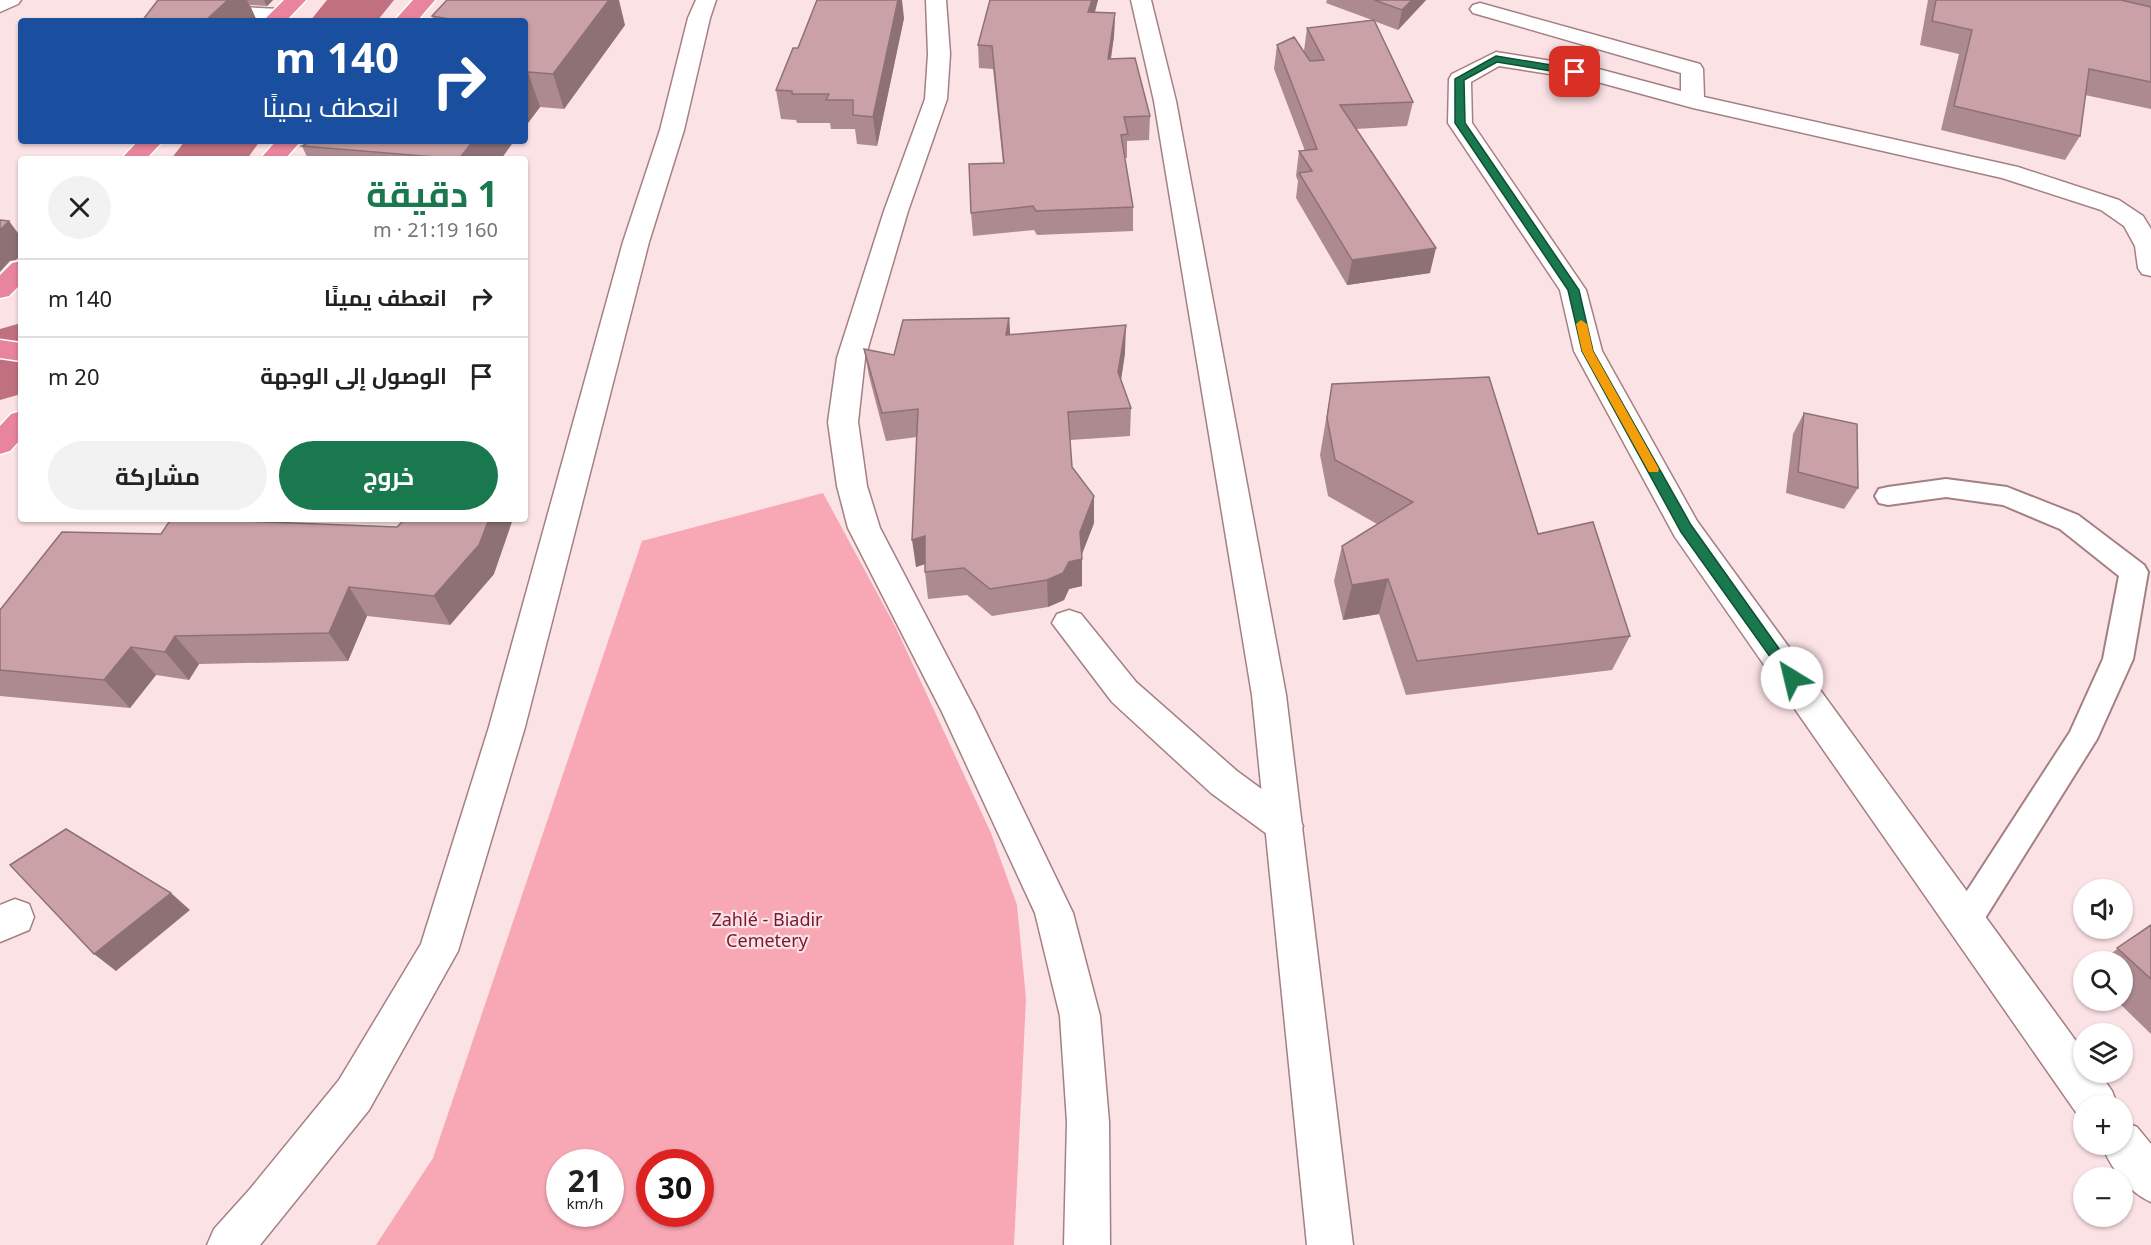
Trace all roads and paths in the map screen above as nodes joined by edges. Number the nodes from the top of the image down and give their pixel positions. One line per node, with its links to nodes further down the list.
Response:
1 (10, 0): 8 (street)
2 (194, 0): 10 (street)
3 (296, 0): 10 (highway)
4 (425, 0): 11 (highway)
5 (706, 0): 33 (street)
6 (936, 0): 34 (street)
7 (1141, 0): 28 (street)
8 (0, 6)
9 (1480, 9): 12 (street)
10 (276, 18)
11 (408, 18)
12 (1693, 101): 17 (street); 29 (street)
13 (148, 144): 15 (highway)
14 (286, 144): 16 (highway)
15 (136, 156)
16 (275, 156)
17 (2151, 268)
18 (18, 272): 19 (highway)
19 (0, 290)
20 (0, 297): 21 (highway)
21 (18, 299)
22 (0, 349): 23 (highway)
23 (18, 352)
24 (18, 424): 25 (highway)
25 (0, 444)
26 (1888, 496): 29 (lane)
27 (1069, 623): 28 (street)
28 (1284, 826): 35 (street)
29 (1965, 920): 30 (street)
30 (2089, 1095)
31 (2132, 1155): 32 (street)
32 (2151, 1180)
33 (230, 1245)
34 (1087, 1245)
35 (1330, 1245)

